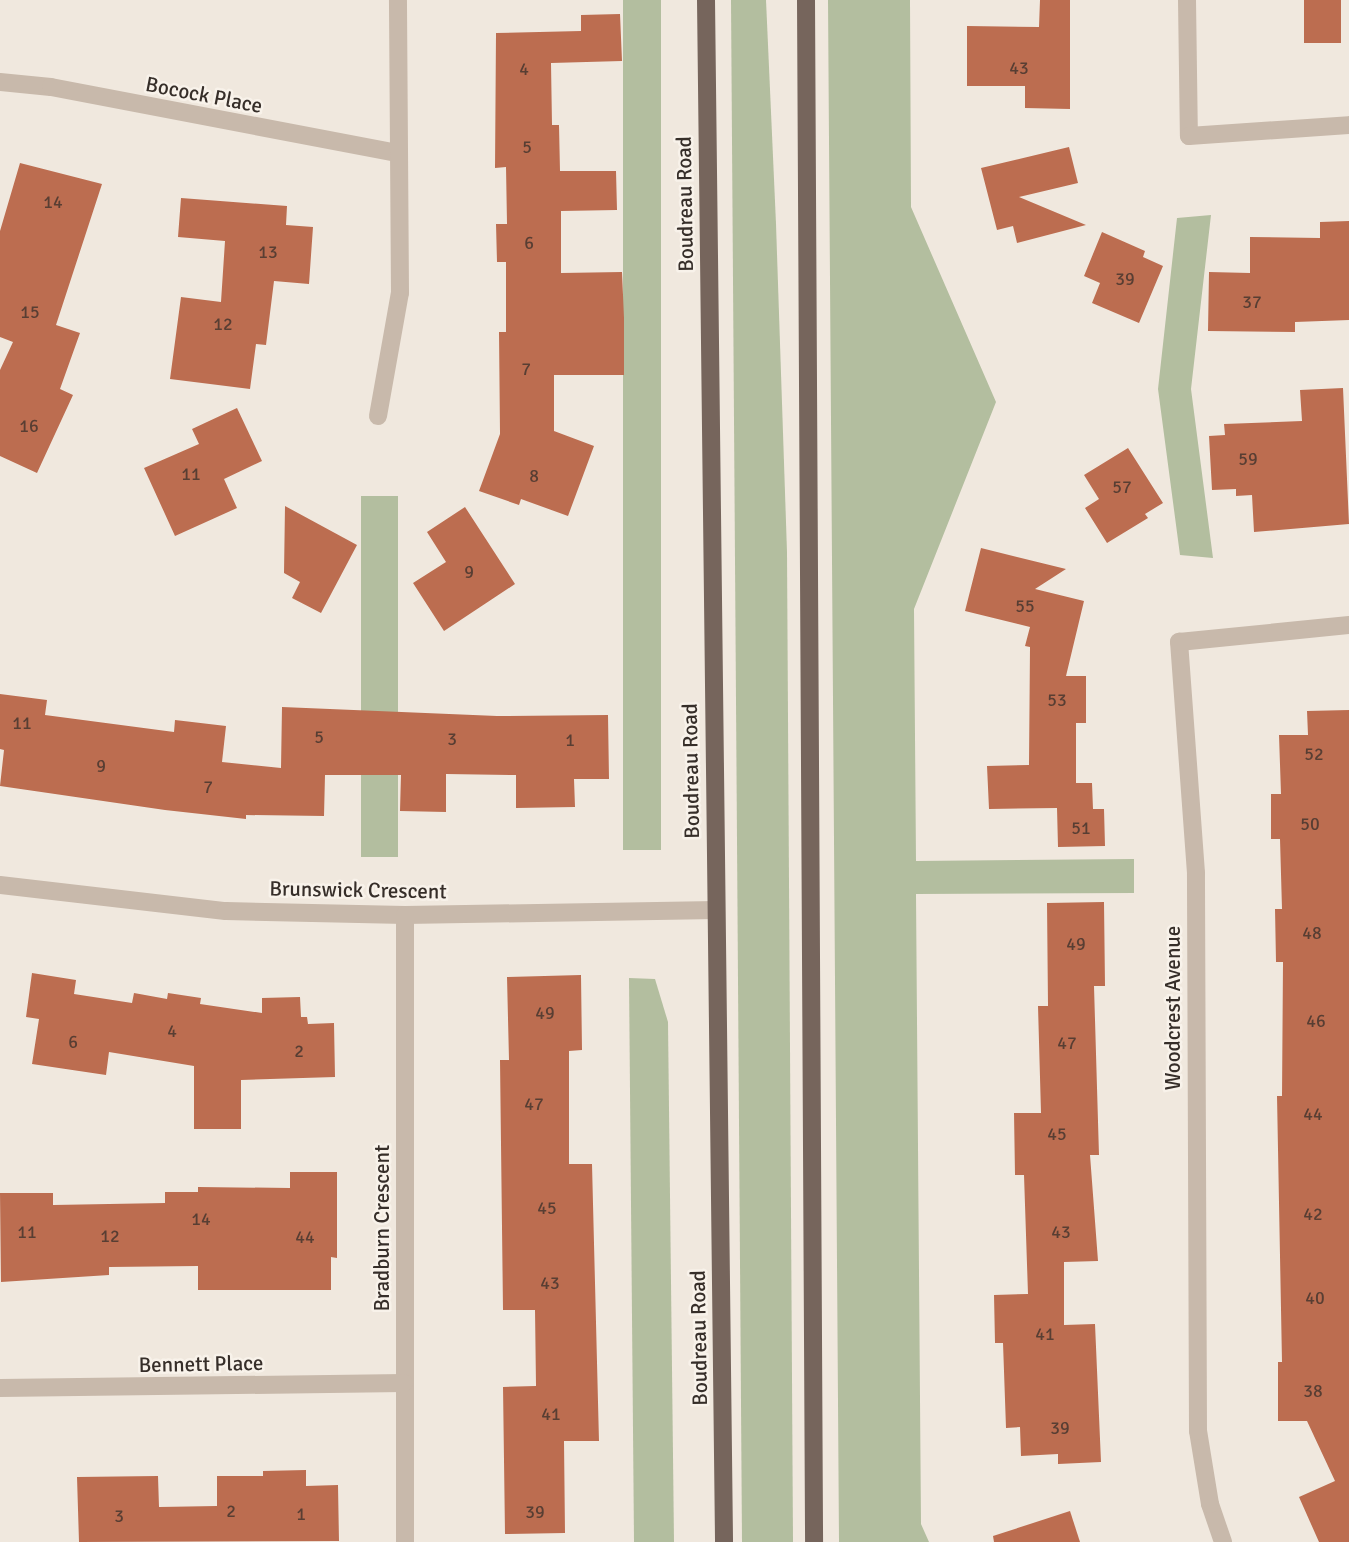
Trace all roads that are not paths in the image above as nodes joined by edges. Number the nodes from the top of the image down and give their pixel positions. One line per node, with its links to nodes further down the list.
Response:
1 (398, 0): 7 (street)
2 (706, 0): 11 (main road, Boudreau Road)
3 (806, 0): 17 (main road)
4 (1187, 0): 6 (street)
5 (0, 82): 7 (street, Bocock Place)
6 (1349, 125)
7 (398, 153): 8 (street)
8 (378, 416)
9 (1349, 625): 18 (street, Woodcrest Avenue)
10 (0, 885): 12 (street, Brunswick Crescent)
11 (716, 909): 12 (street, Brunswick Crescent); 16 (main road, Boudreau Road)
12 (405, 915): 13 (street, Bradburn Crescent)
13 (404, 1383): 14 (street, Bennett Place); 15 (street, Bradburn Crescent)
14 (0, 1388)
15 (405, 1542)
16 (724, 1542)
17 (814, 1542)
18 (1223, 1542)

